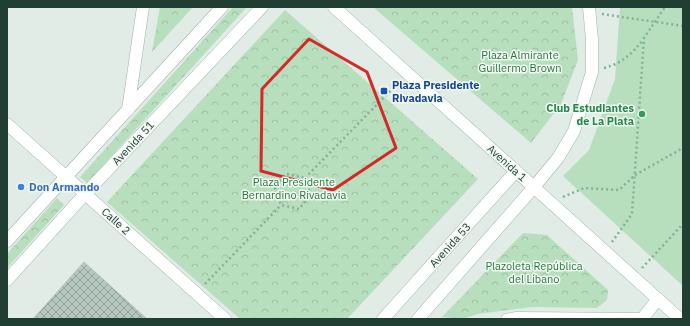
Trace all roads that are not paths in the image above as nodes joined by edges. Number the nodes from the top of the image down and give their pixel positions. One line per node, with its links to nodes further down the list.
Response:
1 (143, 7): 6 (street)
2 (222, 7): 6 (street)
3 (262, 7): 11 (street, Avenida 51)
4 (334, 7): 8 (street, Avenida 1)
5 (590, 10): 10 (street)
6 (128, 110): 9 (street)
7 (7, 124): 9 (street, Calle 2)
8 (516, 171): 10 (street, Avenida 1); 16 (street, Avenida 53)
9 (66, 177): 11 (street, Calle 2); 12 (street)
10 (534, 188): 14 (street, Avenida 1); 17 (street)
11 (85, 194): 13 (street, Avenida 51); 15 (street, Calle 2)
12 (7, 241)
13 (7, 280)
14 (658, 299): 19 (street); 20 (street, Avenida 1)
15 (225, 319)
16 (383, 319)
17 (418, 319)
18 (506, 319): 19 (street)
19 (642, 319)
20 (680, 319)

